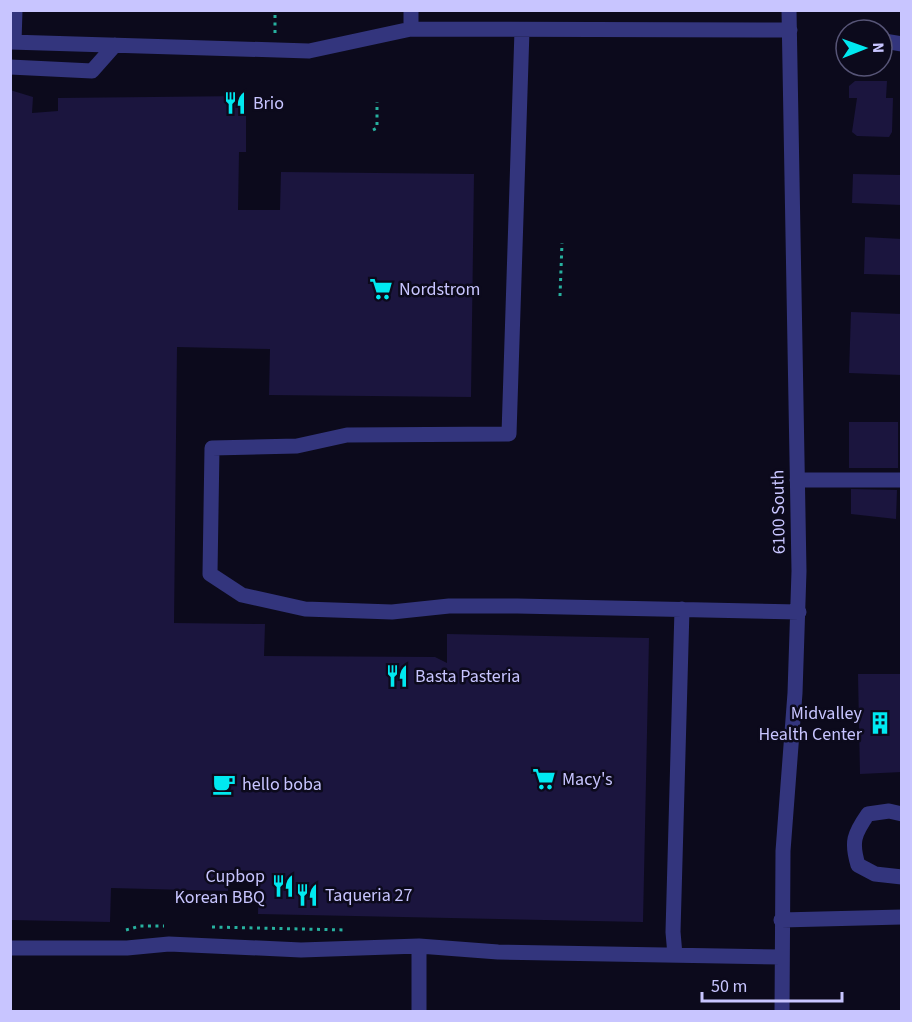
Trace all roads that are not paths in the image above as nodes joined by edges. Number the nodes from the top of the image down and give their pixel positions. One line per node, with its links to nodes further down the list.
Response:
1 (15, 10): 7 (street)
2 (411, 10): 4 (street)
3 (789, 10): 6 (street, 6100 South)
4 (411, 29): 5 (street); 8 (street)
5 (522, 30): 6 (street); 12 (street)
6 (790, 30): 10 (street, 6100 South)
7 (12, 42): 8 (street)
8 (115, 45): 9 (street)
9 (10, 67)
10 (797, 480): 11 (street); 13 (street, 6100 South)
11 (902, 480)
12 (682, 609): 13 (street); 20 (street)
13 (799, 612): 17 (street, 6100 South)
14 (902, 814): 15 (street)
15 (902, 877)
16 (902, 917): 17 (street)
17 (781, 920): 21 (street, 6100 South)
18 (419, 946): 19 (street); 20 (street); 22 (street)
19 (10, 948)
20 (675, 955): 21 (street)
21 (781, 957): 23 (street, 6100 South)
22 (419, 1011)
23 (782, 1011)

